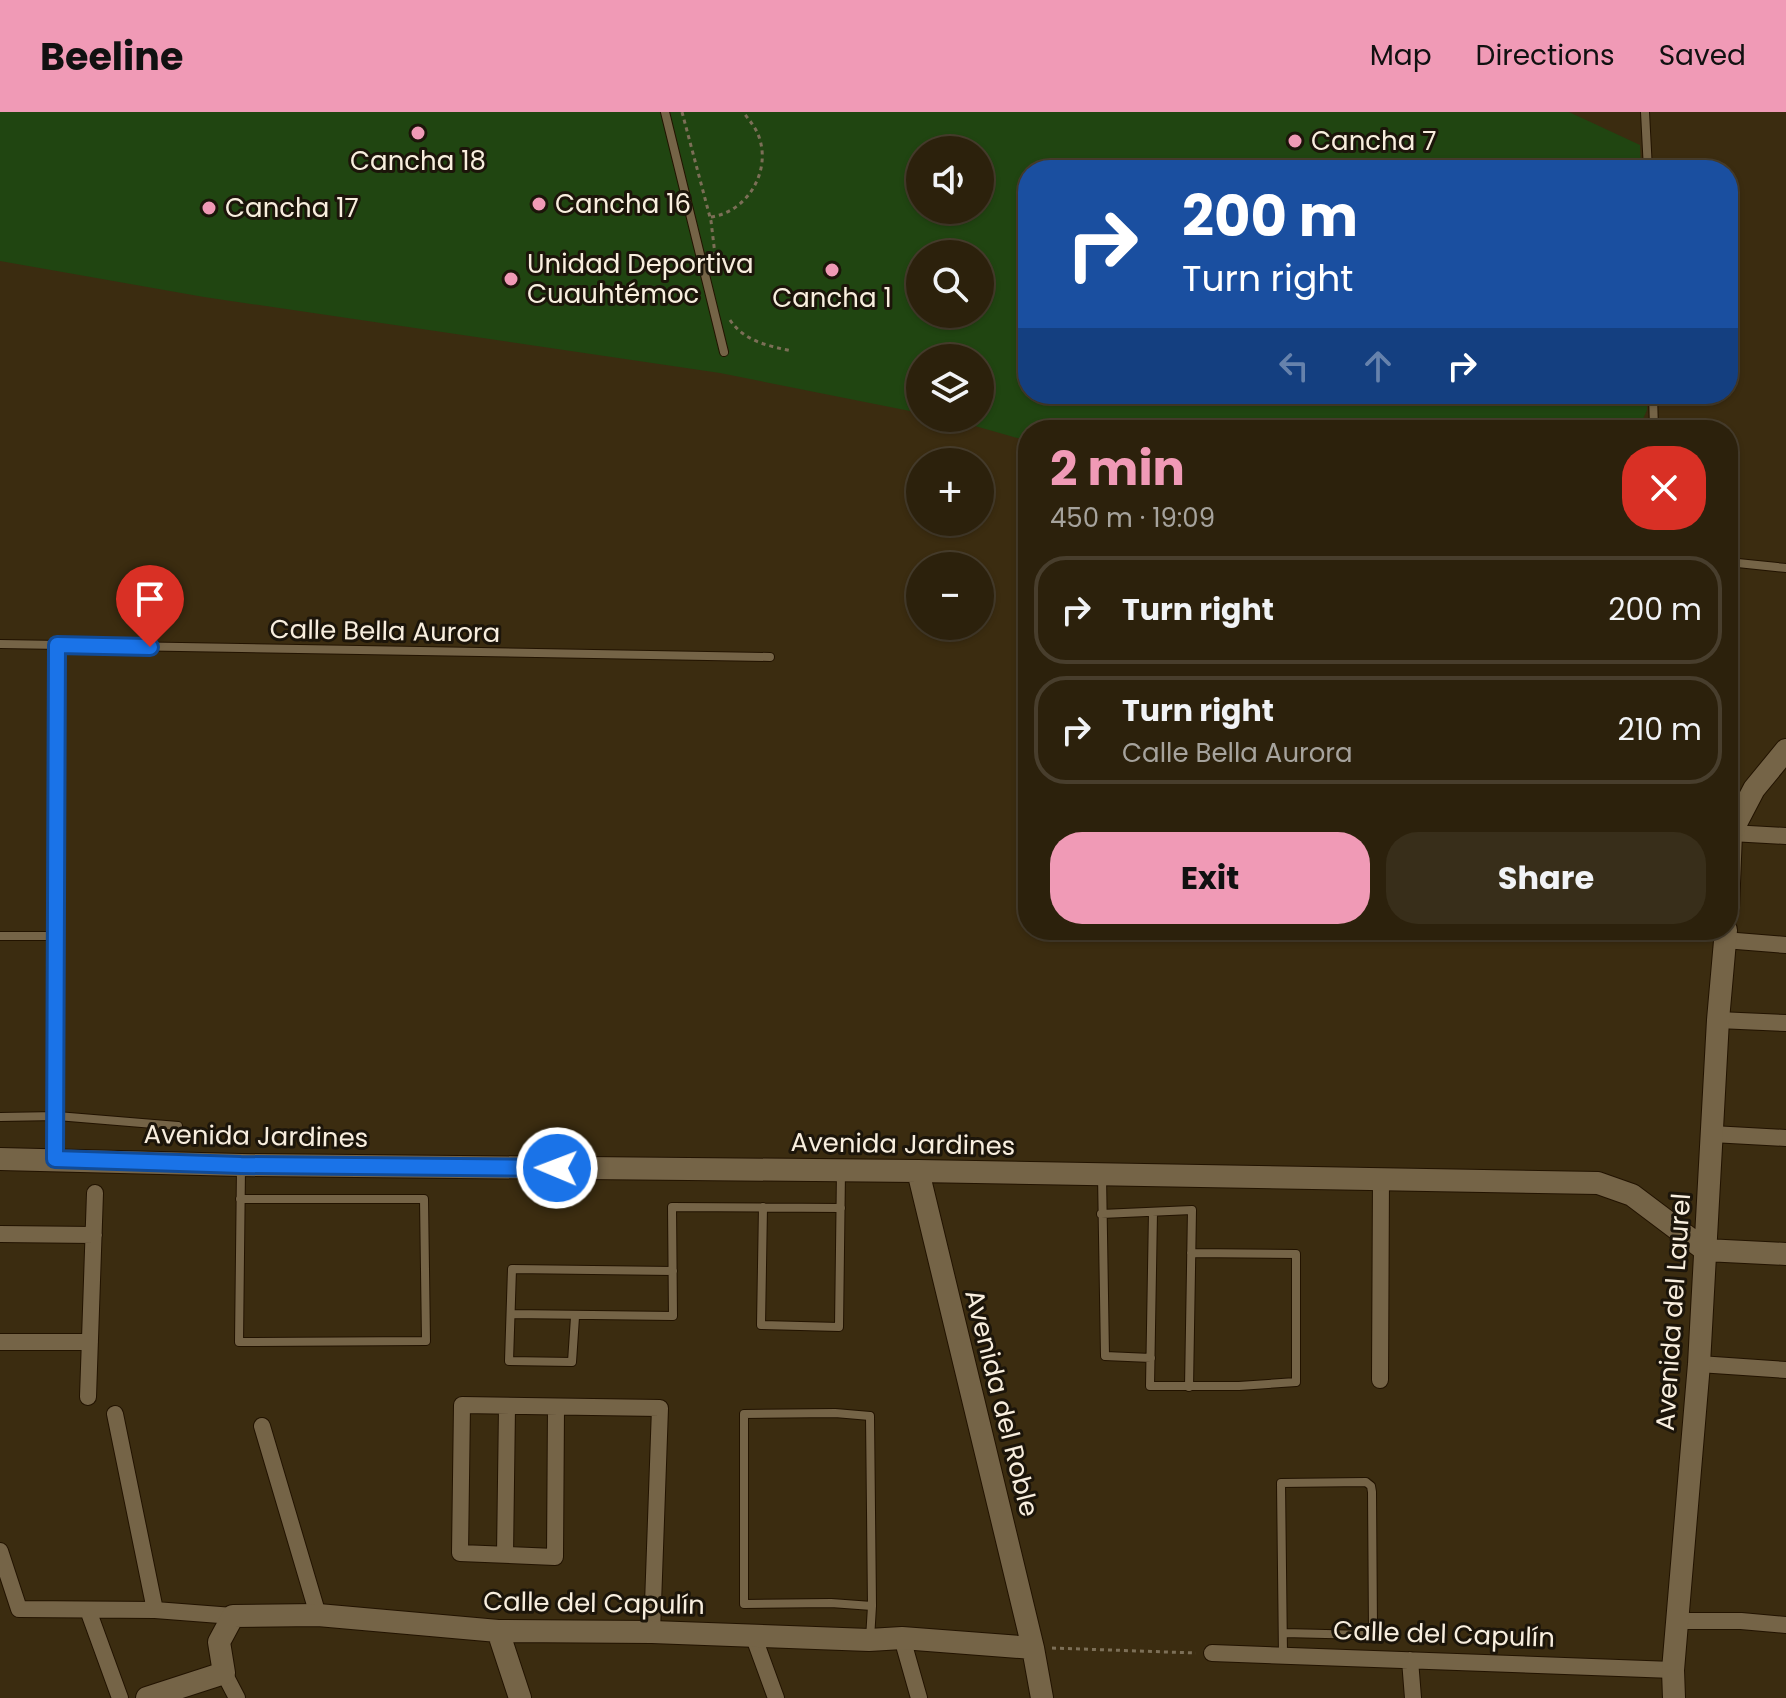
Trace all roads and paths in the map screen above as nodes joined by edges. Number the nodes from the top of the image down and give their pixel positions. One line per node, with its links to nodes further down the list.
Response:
1 (665, 112): 10 (lane)
2 (682, 112): 6 (path)
3 (743, 112): 6 (path)
4 (1645, 112): 5 (lane)
5 (1647, 160)
6 (710, 217): 7 (path)
7 (716, 265)
8 (729, 319): 9 (path)
9 (792, 351)
10 (724, 352)
11 (1738, 563): 12 (lane)
12 (1786, 568)
13 (0, 644): 14 (lane, Calle Bella Aurora)
14 (57, 645): 15 (lane, Calle Bella Aurora); 21 (lane)
15 (770, 657)
16 (1786, 750): 17 (street)
17 (1738, 820)
18 (1738, 833): 19 (street)
19 (1786, 836)
20 (0, 936): 21 (lane)
21 (56, 936): 27 (lane)
22 (1738, 937): 24 (street)
23 (1725, 940): 25 (street, Avenida del Laurel)
24 (1786, 945)
25 (1718, 1020): 26 (street); 30 (street, Avenida del Laurel)
26 (1786, 1023)
27 (57, 1116): 28 (lane); 29 (lane); 33 (lane)
28 (0, 1117)
29 (178, 1126)
30 (1712, 1134): 31 (street); 47 (street, Avenida del Laurel)
31 (1786, 1138)
32 (0, 1159): 33 (street, Avenida Jardines)
33 (55, 1159): 34 (street, Avenida Jardines)
34 (241, 1165): 35 (street, Avenida Jardines); 40 (lane)
35 (841, 1171): 36 (street, Avenida Jardines); 42 (lane)
36 (918, 1171): 37 (street, Avenida Jardines); 80 (street, Avenida del Roble)
37 (1102, 1175): 38 (street, Avenida Jardines); 44 (lane)
38 (1381, 1178): 47 (street, Avenida Jardines); 58 (street)
39 (95, 1193): 46 (street)
40 (240, 1199): 40 (lane)
41 (763, 1207): 42 (lane); 42 (lane); 50 (lane)
42 (841, 1208)
43 (1153, 1212): 44 (lane); 48 (lane); 55 (lane)
44 (1101, 1214): 55 (lane)
45 (0, 1234): 46 (street)
46 (94, 1235): 54 (street)
47 (1705, 1250): 49 (street); 56 (street, Avenida del Laurel)
48 (1191, 1253): 59 (lane); 59 (lane)
49 (1786, 1254)
50 (673, 1271): 51 (lane); 52 (lane)
51 (511, 1314): 52 (lane); 52 (lane)
52 (575, 1317)
53 (0, 1342): 54 (street)
54 (90, 1342): 60 (street)
55 (1151, 1358): 59 (lane)
56 (1699, 1364): 57 (street); 72 (street, Avenida del Laurel)
57 (1786, 1370)
58 (1380, 1380)
59 (1189, 1387)
60 (88, 1397)
61 (507, 1407): 62 (street); 66 (street); 66 (street)
62 (556, 1408): 66 (street); 75 (street)
63 (115, 1414): 69 (street)
64 (262, 1426): 70 (street)
65 (0, 1551): 68 (street, Calle del Capulín)
66 (505, 1555)
67 (872, 1606): 67 (lane); 79 (lane)
68 (88, 1610): 69 (street, Calle del Capulín); 86 (street)
69 (155, 1610): 71 (street, Calle del Capulín)
70 (318, 1615): 71 (street, Calle del Capulín); 74 (street, Calle del Capulín)
71 (233, 1616): 85 (street)
72 (1677, 1621): 73 (street); 84 (street, Avenida del Laurel)
73 (1786, 1625)
74 (498, 1631): 75 (street, Calle del Capulín); 89 (street)
75 (652, 1632): 77 (street, Calle del Capulín)
76 (1284, 1633): 76 (lane); 82 (lane)
77 (753, 1635): 79 (street, Calle del Capulín); 90 (street)
78 (902, 1638): 79 (street, Calle del Capulín); 80 (street, Calle del Capulín); 91 (street)
79 (869, 1640)
80 (1033, 1648): 81 (path); 92 (street, Avenida del Roble)
81 (1212, 1653): 82 (street, Calle del Capulín)
82 (1283, 1656): 83 (street, Calle del Capulín)
83 (1410, 1660): 84 (street, Calle del Capulín); 93 (street)
84 (1673, 1670): 94 (street, Avenida del Laurel)
85 (224, 1673): 87 (street); 88 (street)
86 (120, 1698)
87 (147, 1698)
88 (237, 1698)
89 (521, 1698)
90 (776, 1698)
91 (919, 1698)
92 (1042, 1698)
93 (1413, 1698)
94 (1674, 1698)

